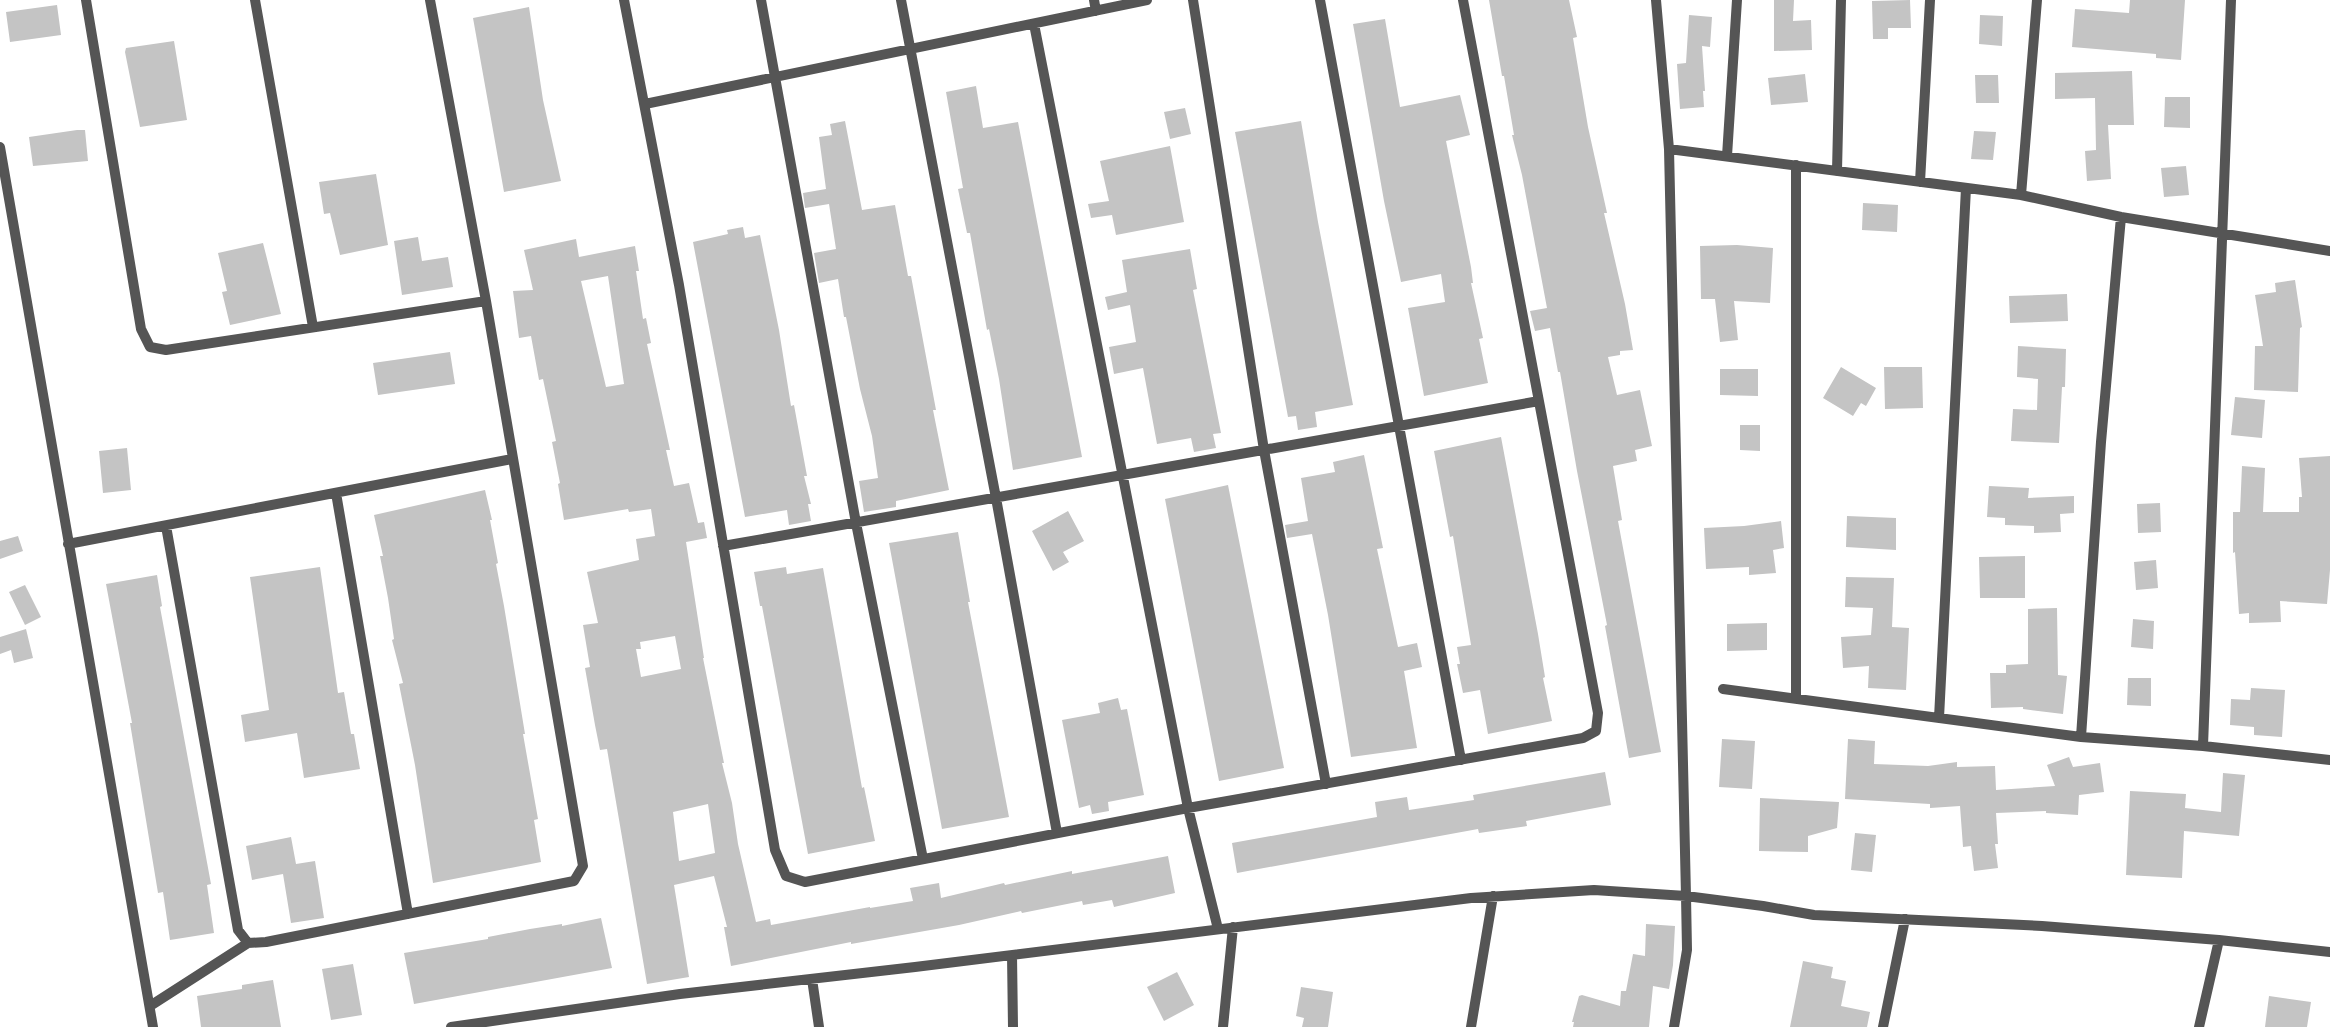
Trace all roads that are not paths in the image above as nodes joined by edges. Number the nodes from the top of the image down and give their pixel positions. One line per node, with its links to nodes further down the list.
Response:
1 (86, 0): 35 (street)
2 (255, 0): 35 (street)
3 (430, 0): 34 (street)
4 (624, 0): 22 (street)
5 (761, 0): 21 (street)
6 (901, 0): 20 (street)
7 (1094, 0): 18 (street)
8 (1147, 0): 18 (street)
9 (1193, 0): 38 (street)
10 (1320, 0): 37 (street)
11 (1463, 0): 36 (street)
12 (1656, 0): 24 (street)
13 (1737, 0): 25 (street)
14 (1841, 0): 27 (street)
15 (1930, 0): 28 (street)
16 (2037, 0): 30 (street)
17 (2231, 0): 32 (street)
18 (1096, 11): 19 (street)
19 (1034, 24): 20 (street); 40 (street)
20 (911, 49): 21 (street); 42 (street)
21 (774, 77): 22 (street); 43 (street)
22 (645, 104): 46 (street)
23 (0, 147): 45 (street)
24 (1669, 149): 25 (street); 59 (street)
25 (1727, 156): 26 (street)
26 (1796, 165): 27 (street); 48 (street)
27 (1837, 171): 28 (street)
28 (1920, 182): 29 (street)
29 (1966, 188): 30 (street); 49 (street)
30 (2020, 195): 31 (street)
31 (2121, 217): 32 (street); 50 (street)
32 (2221, 233): 33 (street); 51 (street)
33 (2330, 252)
34 (486, 301): 35 (street); 39 (street)
35 (313, 328)
36 (1539, 401): 37 (street); 52 (street)
37 (1399, 426): 38 (street); 52 (street)
38 (1264, 450): 40 (street); 54 (street)
39 (512, 459): 41 (street); 60 (street)
40 (1123, 476): 42 (street); 55 (street)
41 (336, 493): 44 (street); 60 (street)
42 (996, 498): 43 (street); 56 (street)
43 (856, 523): 46 (street); 57 (street)
44 (166, 526): 45 (street); 65 (street)
45 (68, 544): 69 (street)
46 (723, 546): 57 (street)
47 (1723, 689): 48 (street)
48 (1796, 699): 49 (street)
49 (1939, 718): 50 (street)
50 (2081, 737): 51 (street)
51 (2203, 746): 53 (street)
52 (1461, 760): 54 (street)
53 (2330, 760)
54 (1326, 784): 55 (street)
55 (1188, 808): 56 (street); 63 (street)
56 (1057, 833): 57 (street)
57 (923, 859)
58 (1493, 896): 59 (street); 62 (street); 75 (street)
59 (1686, 896): 61 (street); 76 (street)
60 (408, 914): 65 (street)
61 (1905, 919): 64 (street); 77 (street)
62 (1233, 927): 63 (street); 74 (street)
63 (1218, 929): 67 (street)
64 (2219, 940): 66 (street); 78 (street)
65 (248, 943): 69 (street)
66 (2330, 952)
67 (1012, 955): 68 (street); 73 (street)
68 (812, 979): 71 (street); 72 (street)
69 (150, 1006): 70 (street)
70 (153, 1027)
71 (451, 1027)
72 (819, 1027)
73 (1012, 1027)
74 (1223, 1027)
75 (1471, 1027)
76 (1674, 1027)
77 (1883, 1027)
78 (2199, 1027)

